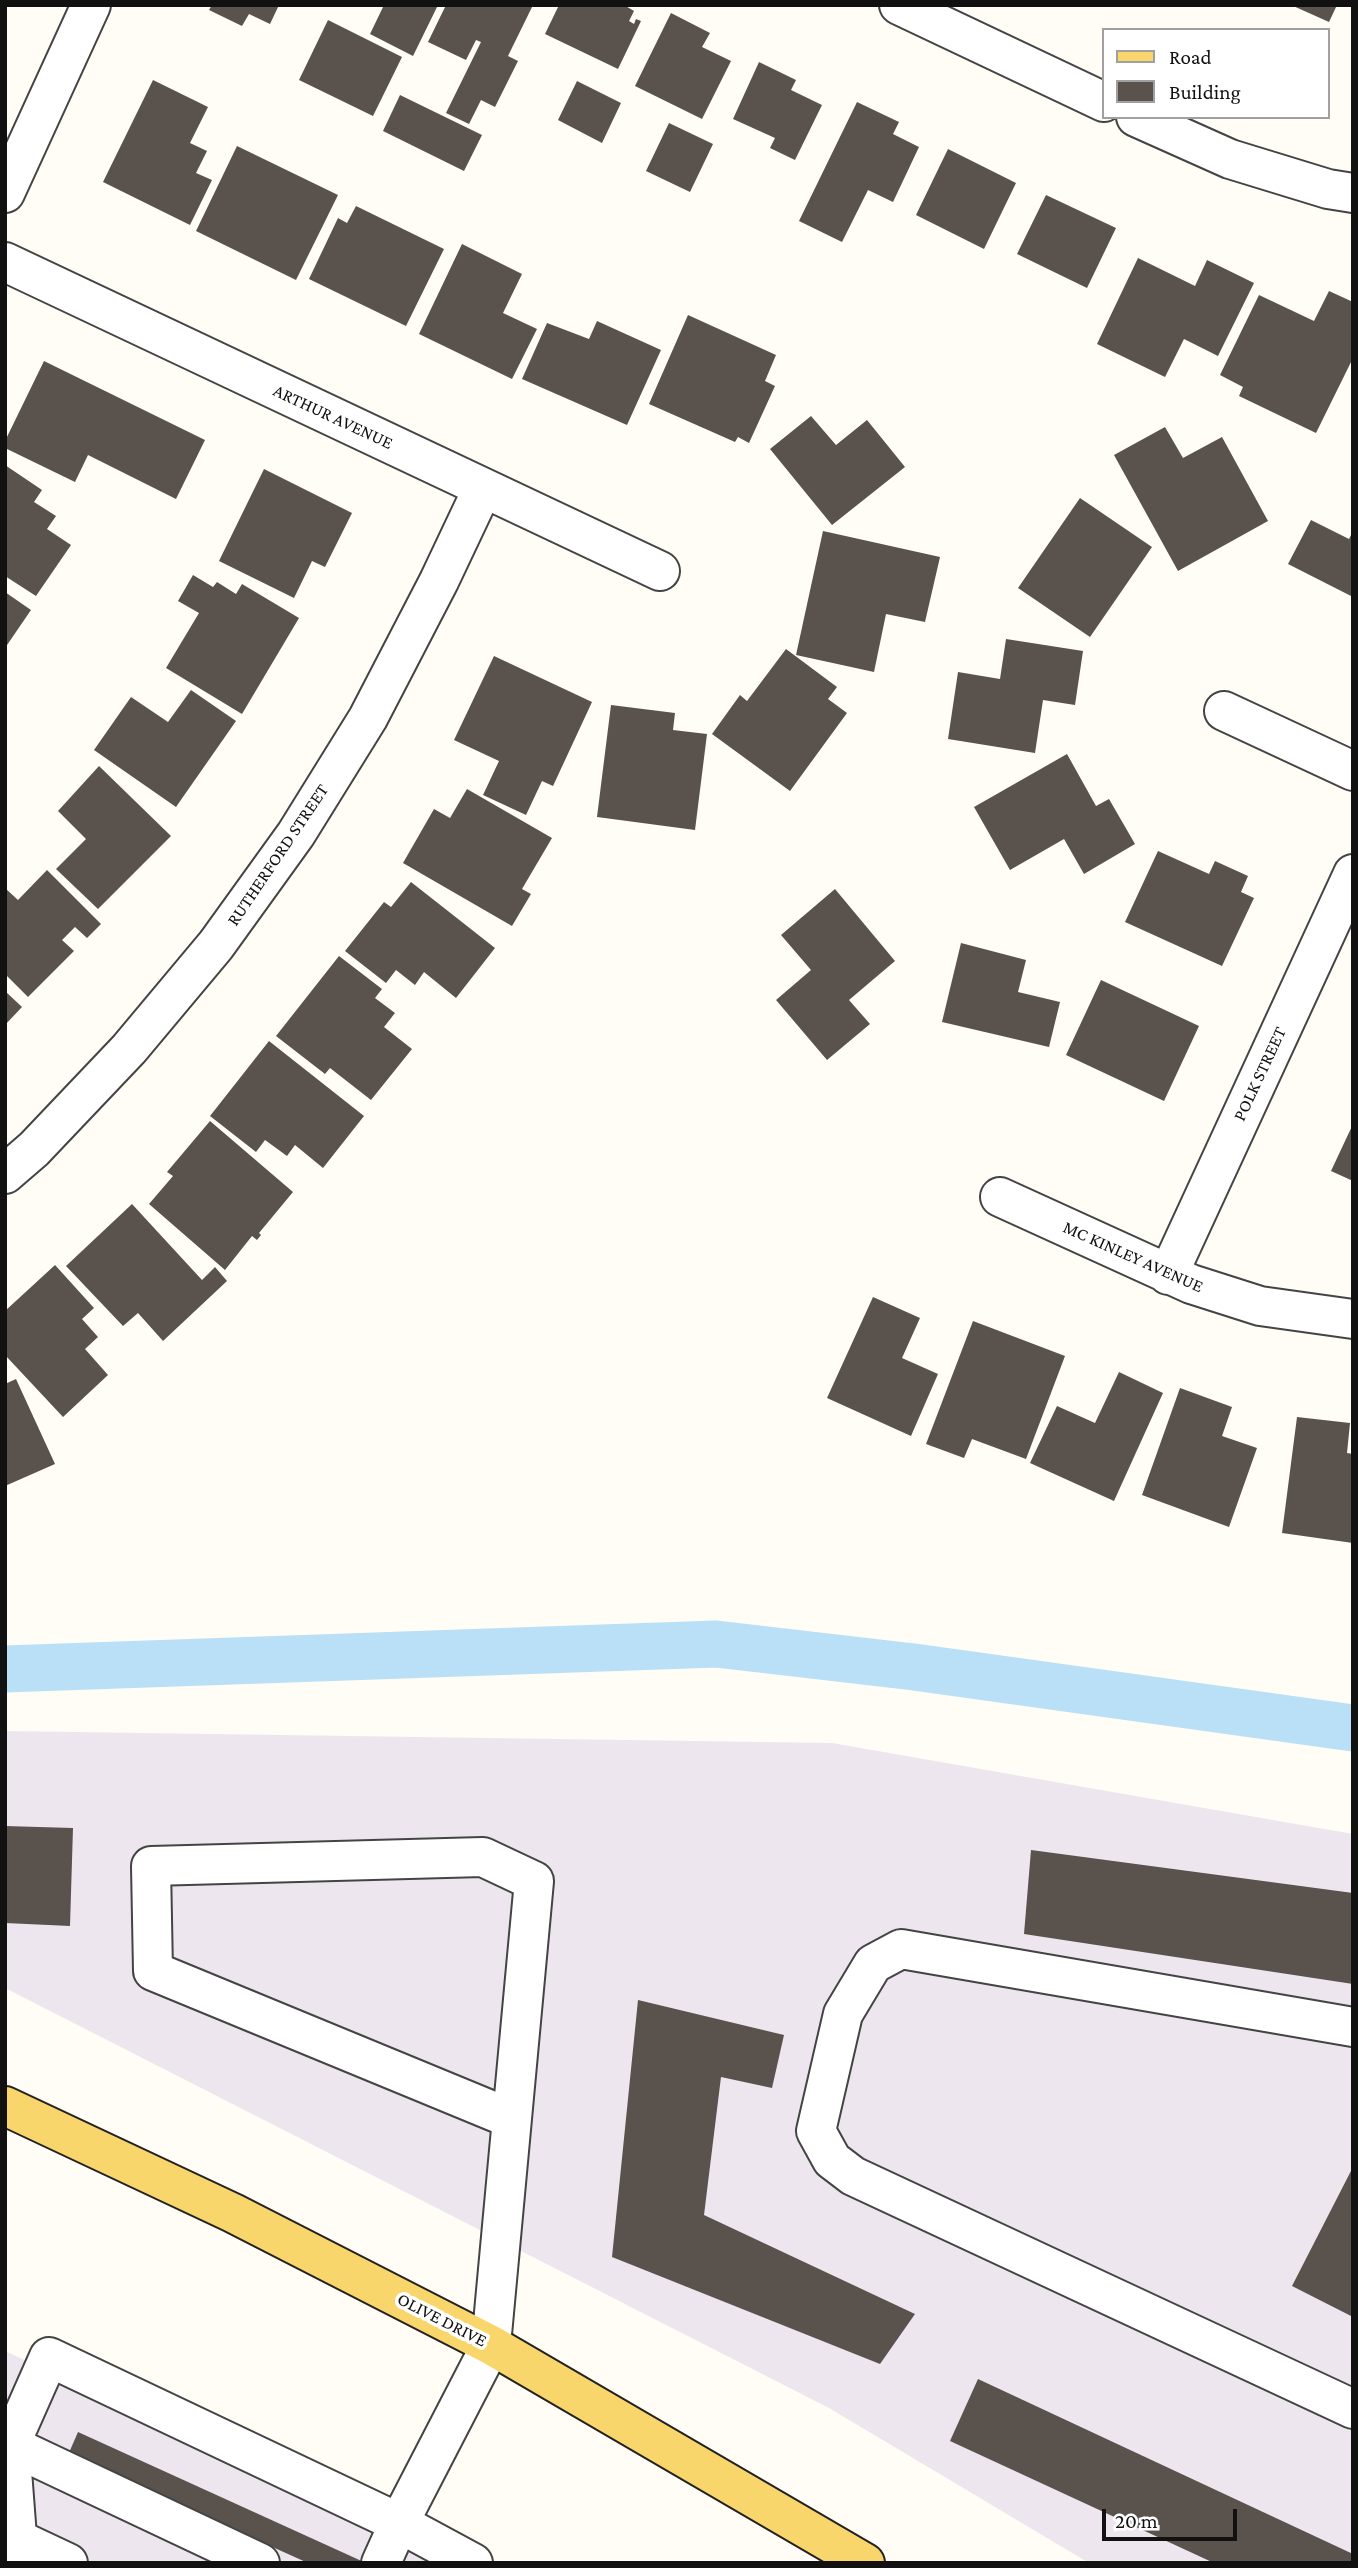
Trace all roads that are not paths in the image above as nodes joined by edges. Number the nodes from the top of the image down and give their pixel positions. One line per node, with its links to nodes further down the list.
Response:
1 (91, 5): 5 (street)
2 (899, 5): 3 (street)
3 (1102, 101)
4 (1140, 119): 6 (street)
5 (5, 193)
6 (1353, 193)
7 (5, 262): 8 (street, ARTHUR AVENUE)
8 (483, 488): 9 (street, ARTHUR AVENUE); 13 (street, RUTHERFORD STREET)
9 (660, 571)
10 (1224, 711): 11 (street)
11 (1353, 771)
12 (1353, 874): 15 (street, POLK STREET)
13 (5, 1174)
14 (1000, 1197): 15 (street, MC KINLEY AVENUE)
15 (1168, 1275): 16 (street, MC KINLEY AVENUE)
16 (1353, 1319)
17 (1353, 2027): 21 (street)
18 (5, 2106): 20 (main road, OLIVE DRIVE)
19 (512, 2119): 19 (street); 20 (street)
20 (491, 2345): 23 (street); 29 (main road, OLIVE DRIVE)
21 (1353, 2409)
22 (10, 2445): 23 (street); 24 (street); 26 (street)
23 (398, 2523): 27 (street); 28 (street)
24 (18, 2551): 25 (street)
25 (68, 2563)
26 (260, 2563)
27 (381, 2563)
28 (473, 2563)
29 (864, 2563)

